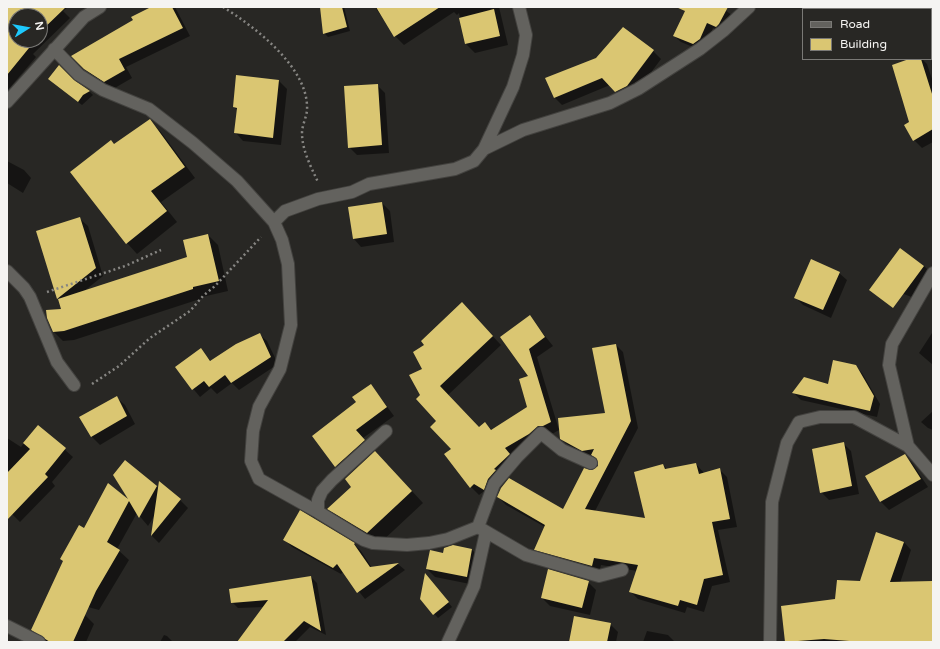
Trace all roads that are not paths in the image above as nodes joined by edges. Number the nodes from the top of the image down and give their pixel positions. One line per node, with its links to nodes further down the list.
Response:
1 (100, 7): 4 (street)
2 (519, 7): 6 (street)
3 (749, 7): 6 (street)
4 (54, 49): 5 (street); 7 (street)
5 (7, 102)
6 (484, 149): 7 (street)
7 (274, 222): 15 (street)
8 (7, 271): 10 (street)
9 (933, 273): 12 (street)
10 (74, 385)
11 (386, 431): 15 (street)
12 (908, 446): 14 (street); 21 (street)
13 (591, 463): 16 (street)
14 (933, 475)
15 (318, 512): 16 (street)
16 (482, 529): 17 (street); 20 (street)
17 (622, 570)
18 (7, 626): 19 (street)
19 (39, 642)
20 (448, 642)
21 (770, 642)

